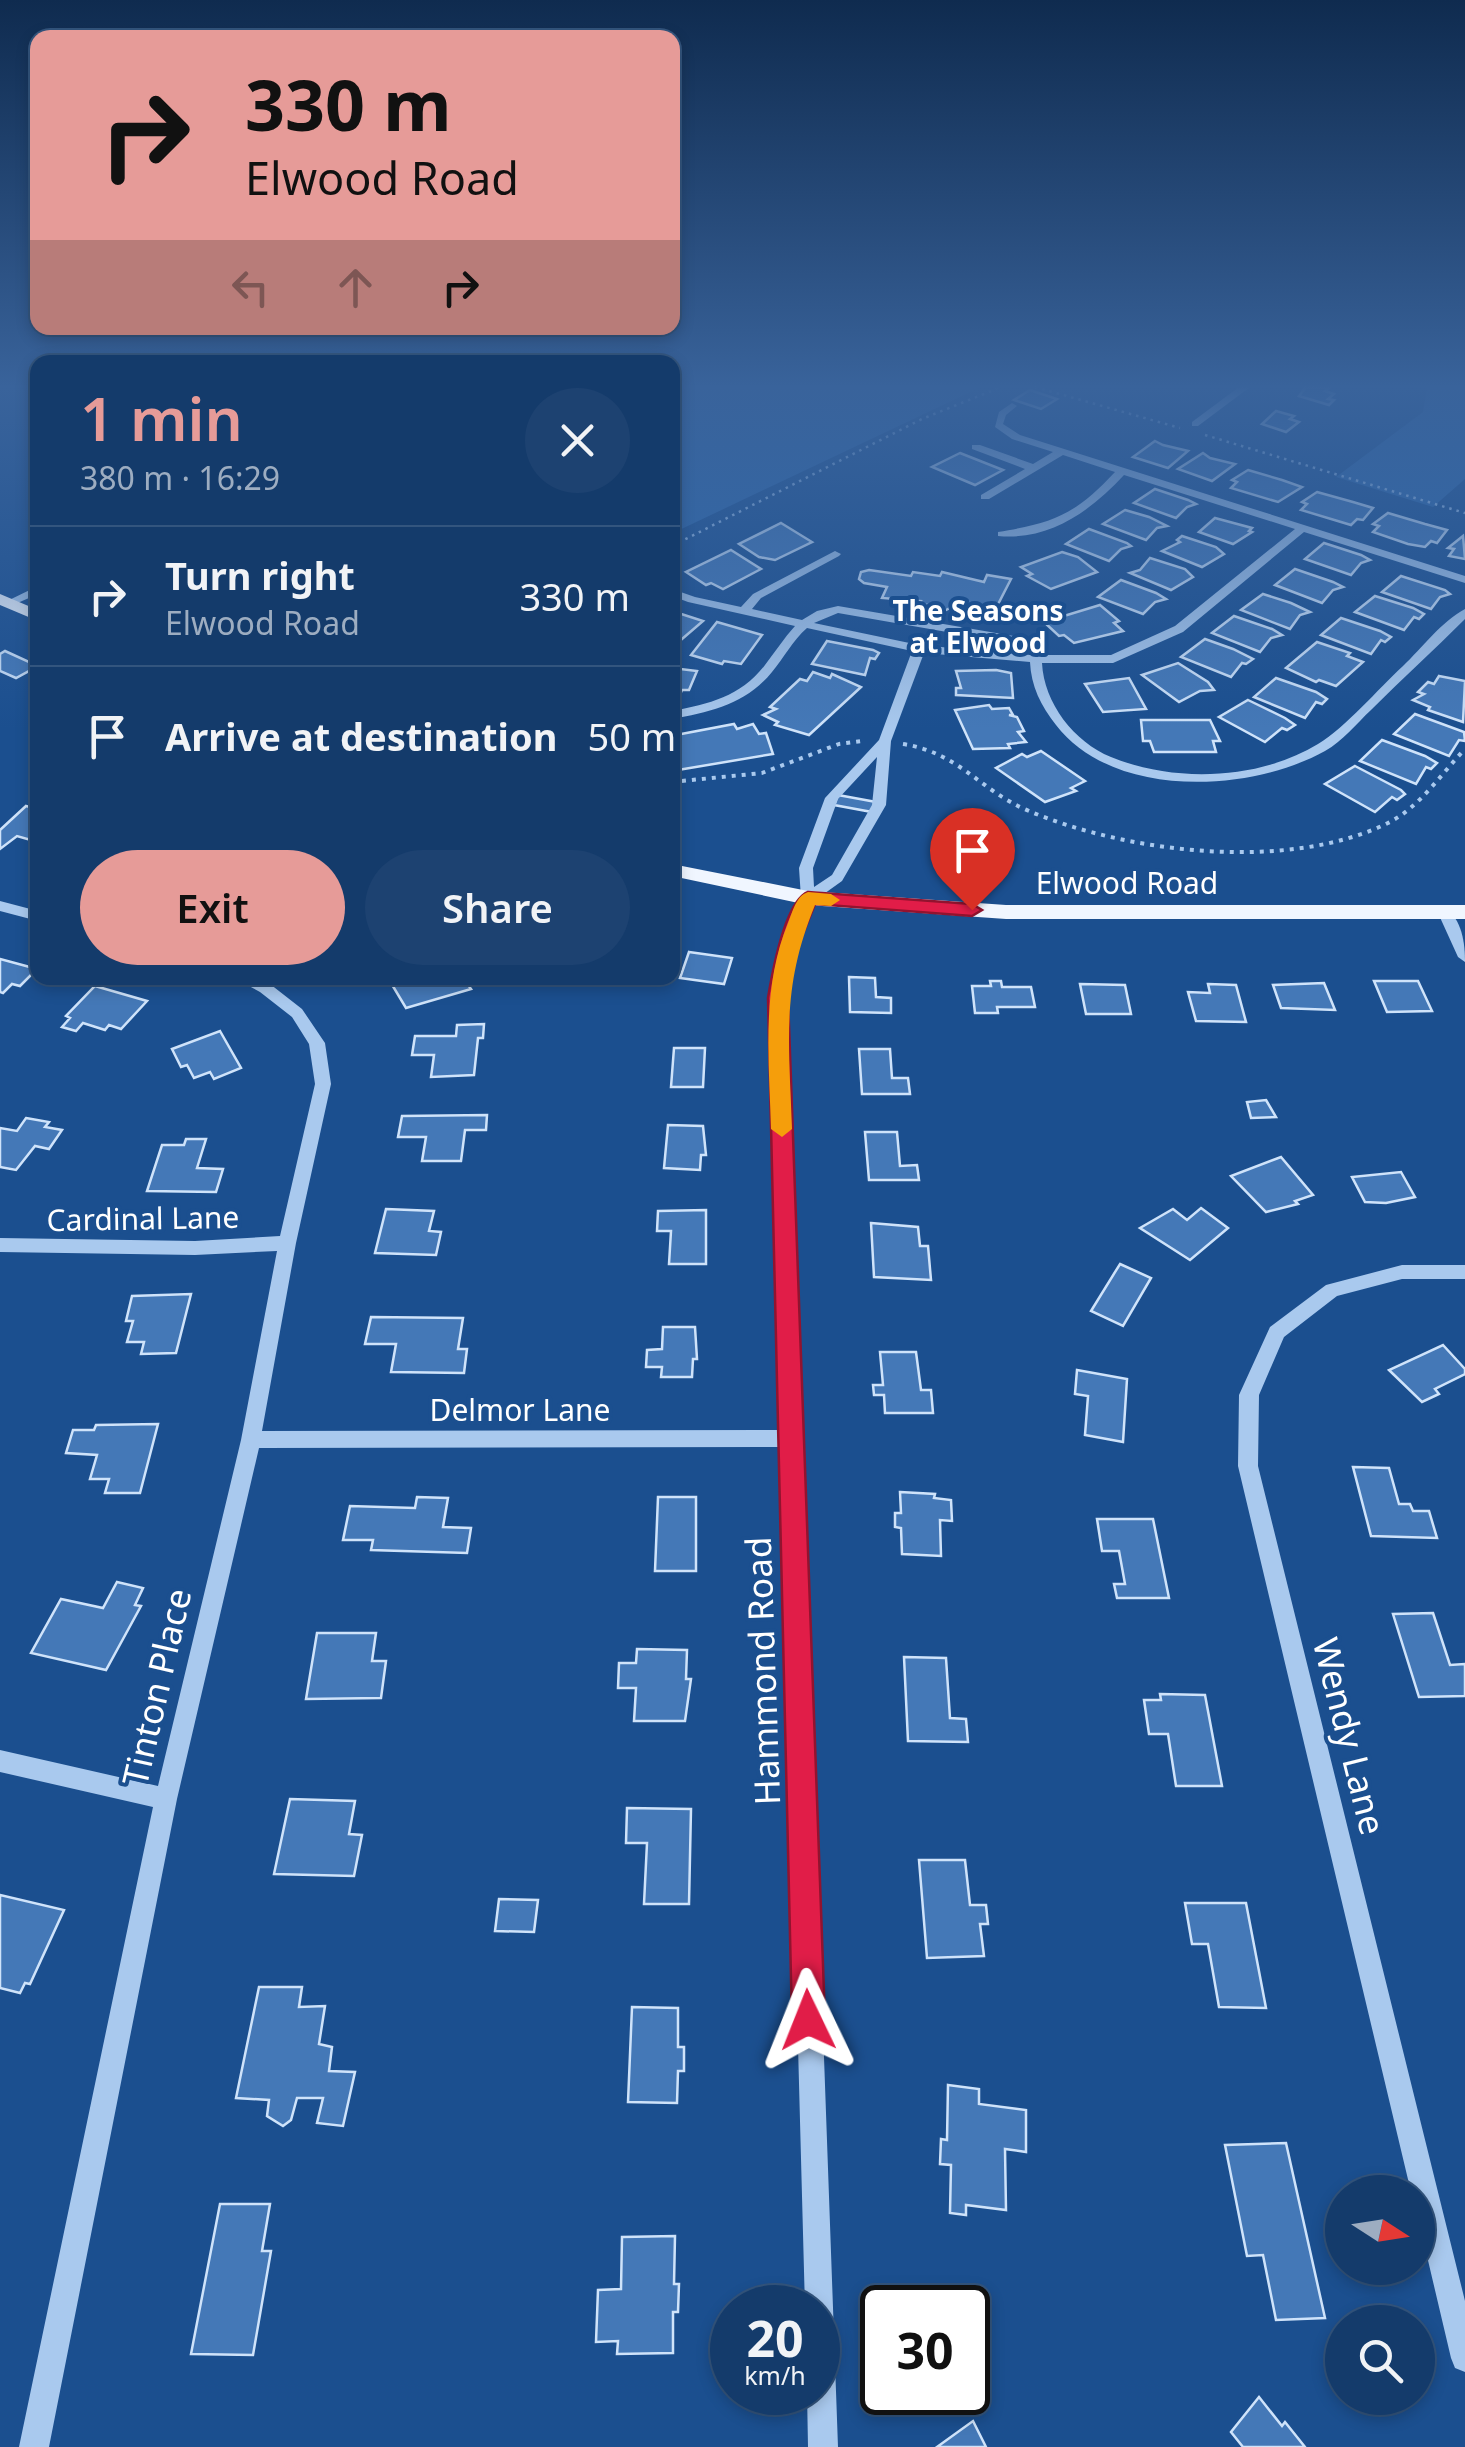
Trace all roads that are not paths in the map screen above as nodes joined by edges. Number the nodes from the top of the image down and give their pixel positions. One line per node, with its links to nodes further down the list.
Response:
1 (1093, 501): 4 (street)
2 (1216, 501): 3 (street)
3 (1303, 528): 6 (street); 15 (street)
4 (1002, 534)
5 (835, 554): 10 (street)
6 (1465, 580)
7 (30, 592): 9 (street)
8 (680, 594): 10 (street)
9 (5, 601): 11 (main road)
10 (744, 611): 13 (street)
11 (30, 612)
12 (1465, 614): 15 (street)
13 (801, 623): 14 (street); 15 (street); 16 (street)
14 (919, 650): 15 (street); 17 (street)
15 (1036, 659)
16 (680, 713)
17 (889, 742): 19 (street); 19 (street)
18 (680, 872): 19 (main road, Elwood Road)
19 (808, 898): 21 (main road, Elwood Road); 28 (street, Hammond Road)
20 (0, 906): 22 (street)
21 (1455, 913): 23 (street)
22 (30, 914)
23 (1465, 957)
24 (258, 985): 25 (street, Tinton Place)
25 (287, 1243): 26 (street, Cardinal Lane); 29 (street, Tinton Place)
26 (0, 1245)
27 (1465, 1272): 32 (street, Wendy Lane)
28 (789, 1438): 29 (street, Delmor Lane); 34 (street, Hammond Road)
29 (251, 1440): 31 (street, Tinton Place)
30 (0, 1761): 31 (street)
31 (166, 1799): 33 (street, Tinton Place)
32 (1465, 2358)
33 (34, 2447)
34 (823, 2447)

